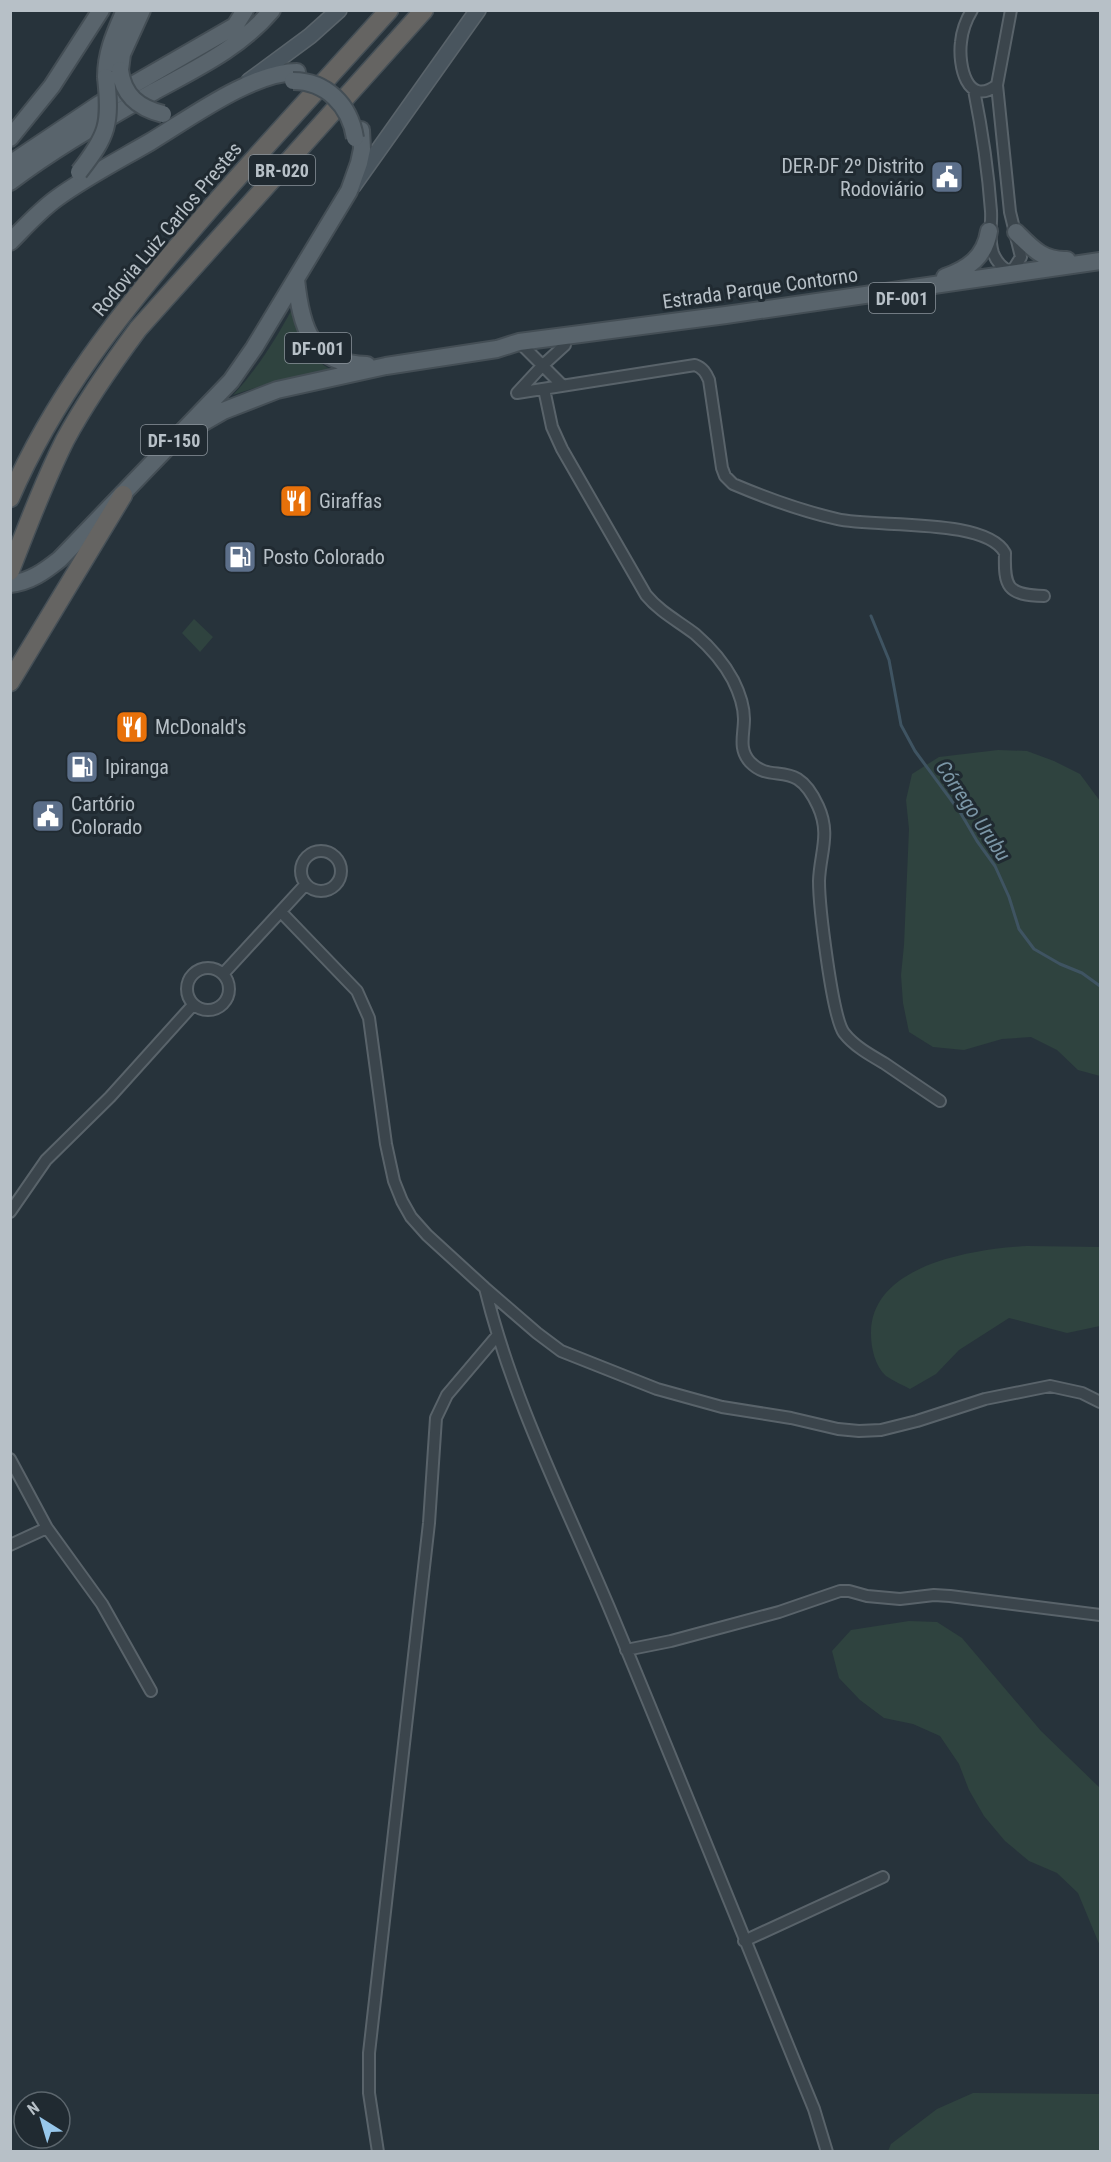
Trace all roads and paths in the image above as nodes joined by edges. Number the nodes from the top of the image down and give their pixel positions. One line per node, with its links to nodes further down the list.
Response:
1 (101, 10): 20 (main road)
2 (125, 10): 12 (main road, DF-150)
3 (142, 10): 12 (main road, DF-150)
4 (245, 10): 21 (main road)
5 (272, 10): 24 (main road)
6 (339, 10): 16 (main road)
7 (389, 10): 49 (highway, Rodovia Luiz Carlos Prestes / BR-020)
8 (424, 10): 50 (highway, BR-020)
9 (478, 10): 25 (main road)
10 (972, 10): 15 (street)
11 (1011, 10): 14 (street)
12 (113, 74): 17 (main road, DF-150, bridge); 26 (main road, DF-150, bridge)
13 (295, 77): 16 (main road, DF-150); 18 (main road); 19 (main road, DF-150)
14 (998, 85): 15 (street); 22 (street)
15 (974, 90): 23 (street)
16 (235, 92): 17 (main road, DF-150)
17 (211, 106): 18 (main road, DF-150)
18 (168, 131): 26 (main road, DF-150)
19 (358, 134): 25 (main road, DF-150); 31 (main road)
20 (10, 138)
21 (10, 164)
22 (1006, 172): 23 (street); 27 (street)
23 (987, 173): 28 (street)
24 (10, 183)
25 (349, 191): 31 (main road, DF-150)
26 (57, 198): 32 (main road, DF-150)
27 (1010, 212): 28 (street); 30 (street)
28 (991, 214): 29 (street)
29 (989, 231): 36 (street); 40 (main road)
30 (1016, 232): 33 (main road); 36 (street)
31 (323, 233): 38 (main road, DF-150)
32 (10, 242)
33 (1101, 256)
34 (1101, 261): 36 (main road, Estrada Parque Contorno / DF-001)
35 (1101, 269): 37 (main road, Estrada Parque Contorno / DF-001)
36 (1011, 273): 37 (main road); 39 (main road); 40 (main road, Estrada Parque Contorno / DF-001)
37 (1034, 278): 39 (main road, Estrada Parque Contorno / DF-001)
38 (296, 279): 43 (main road, Estrada Parque Contorno / DF-001); 47 (main road, DF-150)
39 (990, 283): 42 (main road, Estrada Parque Contorno / DF-001)
40 (914, 288): 41 (main road, Estrada Parque Contorno / DF-001)
41 (522, 345): 42 (main road, Estrada Parque Contorno / DF-001); 43 (main road, Estrada Parque Contorno / DF-001); 44 (street)
42 (565, 345): 44 (street)
43 (386, 366): 47 (main road, Estrada Parque Contorno / DF-001)
44 (542, 366): 45 (street); 46 (street)
45 (563, 386): 46 (street); 54 (street)
46 (544, 389): 60 (street)
47 (176, 438): 48 (main road, DF-150)
48 (123, 495): 51 (main road, DF-150); 55 (highway)
49 (10, 498)
50 (10, 571)
51 (38, 572): 52 (main road); 53 (main road, DF-150)
52 (10, 578)
53 (10, 584)
54 (1044, 596)
55 (10, 682)
56 (306, 885): 57 (street)
57 (281, 912): 58 (street); 62 (street)
58 (223, 974): 59 (street); 59 (street)
59 (193, 1005): 61 (street)
60 (940, 1101)
61 (10, 1212)
62 (485, 1288): 63 (street); 64 (street)
63 (497, 1336): 69 (street); 73 (street)
64 (1101, 1402)
65 (10, 1459): 66 (street)
66 (47, 1528): 67 (street); 70 (street)
67 (10, 1545)
68 (1101, 1615): 69 (street)
69 (626, 1650): 72 (street)
70 (152, 1691)
71 (883, 1877): 72 (street)
72 (744, 1941): 74 (street)
73 (378, 2151)
74 (827, 2151)

